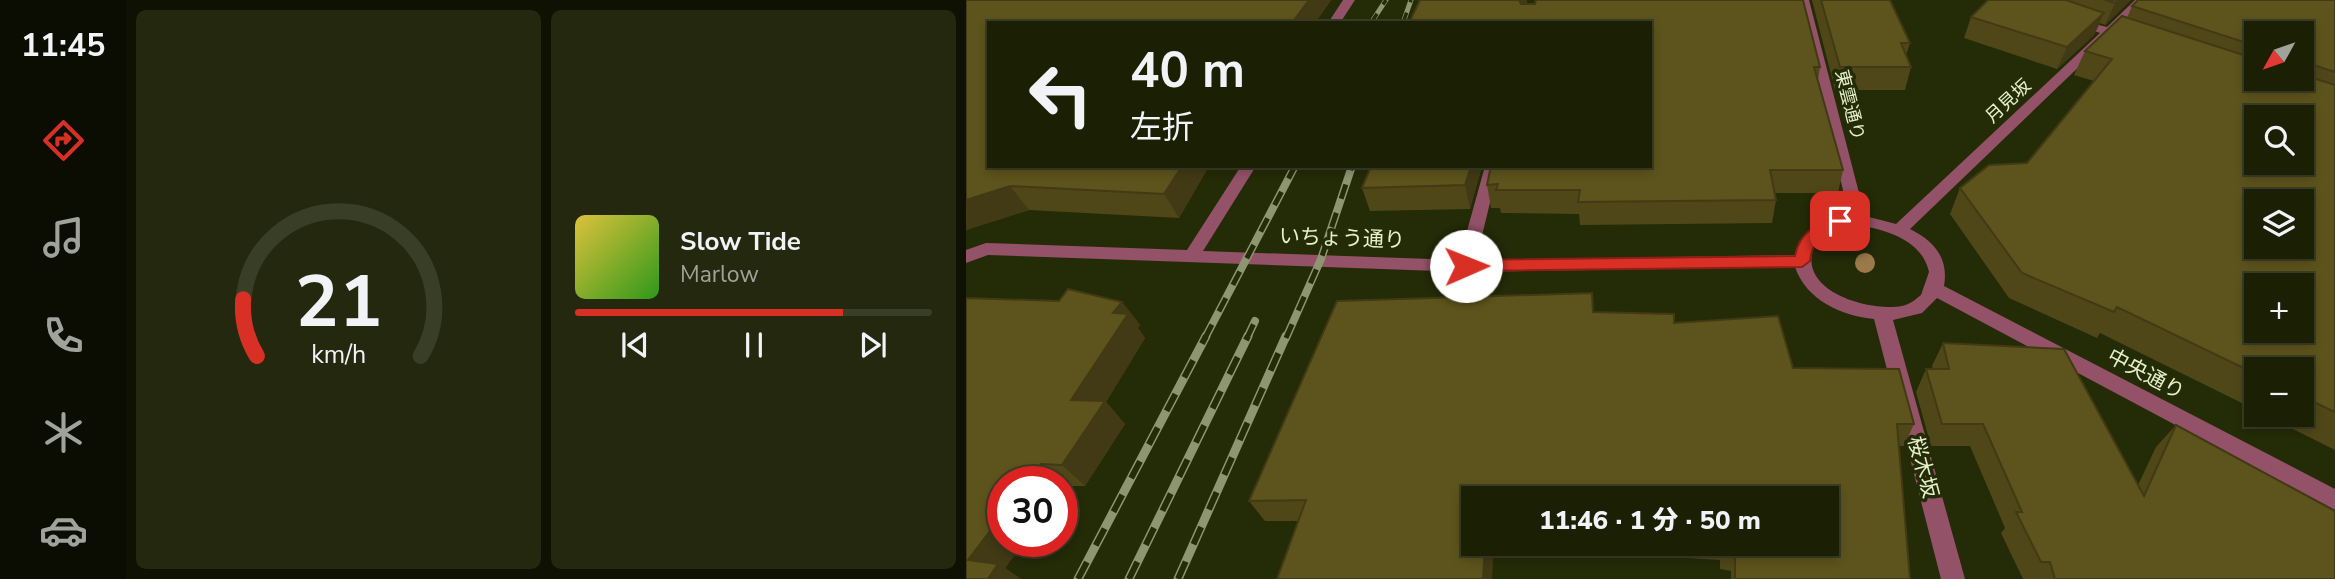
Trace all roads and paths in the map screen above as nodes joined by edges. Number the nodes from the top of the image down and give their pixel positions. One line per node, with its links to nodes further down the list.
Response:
1 (1349, 0): 5 (street)
2 (1803, 0): 10 (street, 東雲通り)
3 (2142, 0): 6 (street, 月見坂)
4 (2061, 16): 6 (street)
5 (1335, 21)
6 (2110, 32): 7 (street); 11 (street, 月見坂)
7 (2147, 44)
8 (1248, 168): 14 (street)
9 (1491, 168): 16 (street)
10 (1858, 220): 11 (street); 15 (street)
11 (1900, 229): 18 (street)
12 (986, 249): 13 (street, いちょう通り); 14 (street, いちょう通り); 17 (street)
13 (966, 257)
14 (1191, 257): 16 (street, いちょう通り)
15 (1802, 261): 16 (street, いちょう通り); 19 (street)
16 (1466, 266)
17 (966, 272)
18 (1935, 289): 19 (street); 20 (street, 中央通り)
19 (1882, 314): 21 (street, 桜木坂)
20 (2335, 500)
21 (1953, 579)

